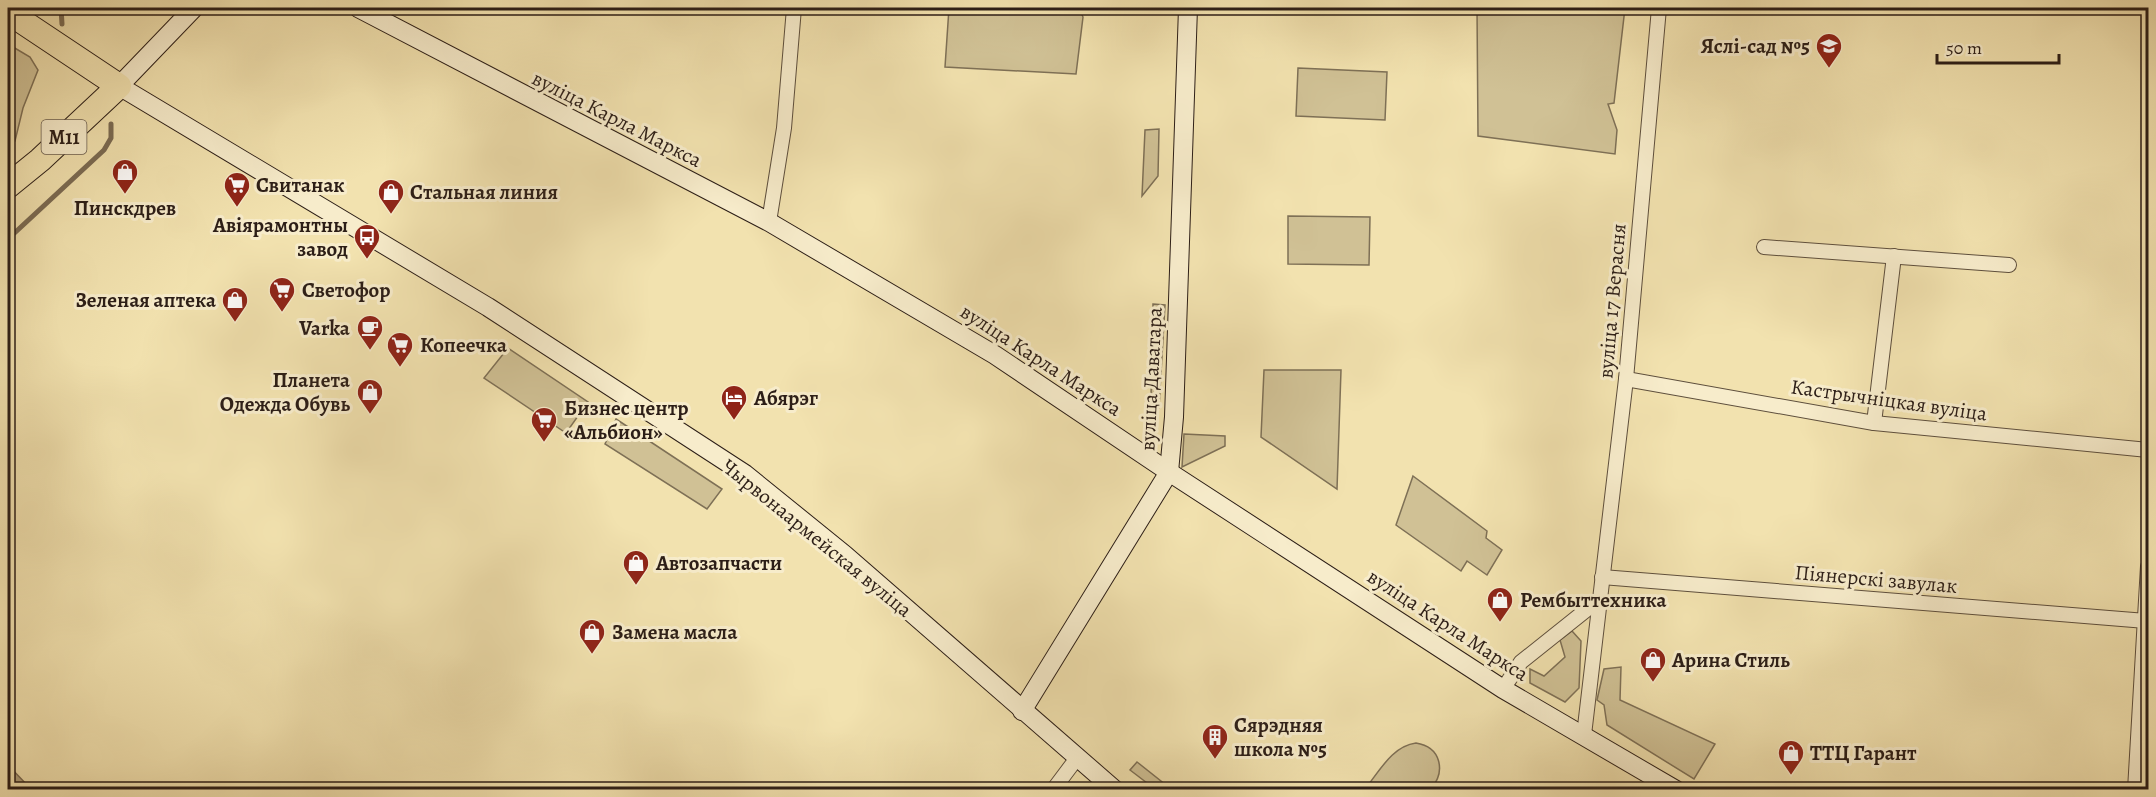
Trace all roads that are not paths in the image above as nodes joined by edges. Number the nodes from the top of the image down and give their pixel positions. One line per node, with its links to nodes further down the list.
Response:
1 (194, 8): 7 (street)
2 (358, 8): 9 (street, вуліца Карла Маркса)
3 (794, 8): 9 (street)
4 (1188, 8): 16 (street, вуліца Даватара)
5 (1659, 8): 13 (street, вуліца 17 Верасня)
6 (8, 12): 7 (highway, Чырвонаармейская вуліца)
7 (119, 86): 8 (highway, М11); 22 (street, Чырвонаармейская вуліца)
8 (8, 186)
9 (769, 222): 16 (street, вуліца Карла Маркса)
10 (1764, 248): 11 (street)
11 (1894, 256): 12 (street); 14 (street)
12 (2009, 266)
13 (1626, 379): 14 (street, Кастрычніцкая вуліца); 18 (street, вуліца 17 Верасня)
14 (1874, 423): 15 (street, Кастрычніцкая вуліца)
15 (2148, 450)
16 (1169, 472): 21 (street, вуліца Карла Маркса); 22 (street, вуліца Даватара)
17 (2148, 566): 20 (street)
18 (1602, 577): 19 (street, вуліца 17 Верасня); 20 (street, Піянерскі завулак)
19 (1600, 598): 21 (street); 23 (street, вуліца 17 Верасня)
20 (2146, 621): 28 (street)
21 (1503, 689): 23 (street, вуліца Карла Маркса)
22 (1022, 711): 24 (street, Чырвонаармейская вуліца)
23 (1584, 735): 27 (street, вуліца Карла Маркса)
24 (1077, 758): 25 (street); 26 (street, Чырвонаармейская вуліца)
25 (1053, 789)
26 (1115, 789)
27 (1676, 789)
28 (2135, 789)

